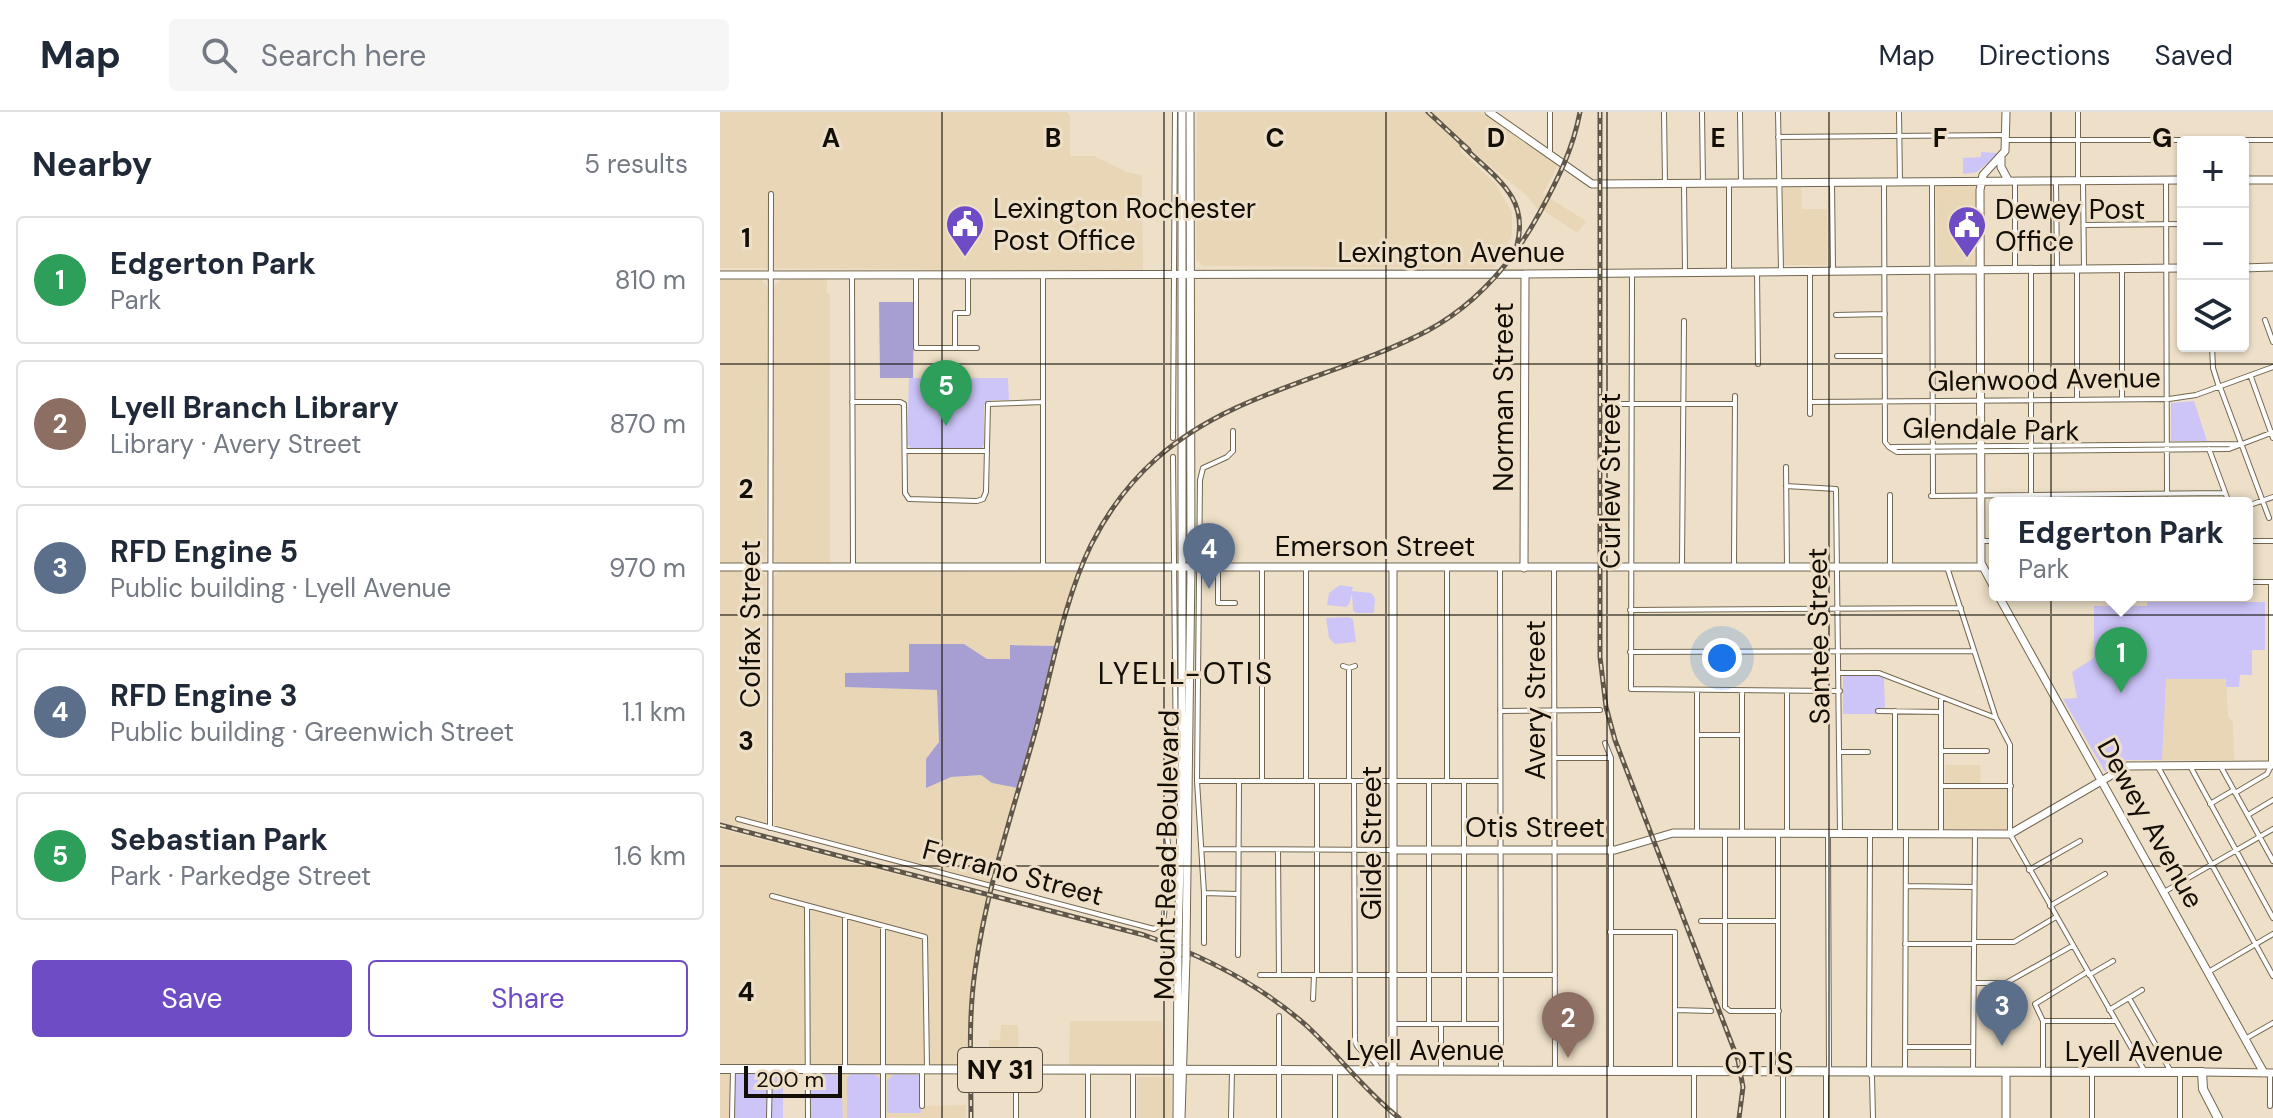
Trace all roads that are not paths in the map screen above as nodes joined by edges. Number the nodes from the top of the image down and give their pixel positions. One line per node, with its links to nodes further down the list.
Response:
1 (1175, 112): 65 (street, Mount Read Boulevard)
2 (1182, 112): 65 (street, Mount Read Boulevard)
3 (1190, 112): 65 (street, Mount Read Boulevard)
4 (1489, 112): 18 (street)
5 (1550, 112): 18 (street)
6 (1664, 112): 33 (street)
7 (1702, 112): 35 (street)
8 (1740, 112): 37 (street)
9 (1778, 112): 13 (street)
10 (1899, 112): 14 (street)
11 (2006, 112): 15 (street)
12 (2078, 112): 17 (street)
13 (1778, 137): 14 (street); 29 (street)
14 (1899, 137): 15 (street); 32 (street)
15 (2006, 138): 17 (street); 19 (street)
16 (2273, 140): 17 (street)
17 (2078, 141): 28 (street)
18 (1550, 155): 33 (street)
19 (2001, 158): 20 (street); 21 (street)
20 (1981, 180): 21 (street); 26 (street); 53 (street)
21 (2012, 180): 27 (street); 46 (street)
22 (2166, 180): 23 (street); 28 (street); 39 (street)
23 (2177, 180)
24 (2249, 180): 25 (street)
25 (2273, 180)
26 (1932, 181): 32 (street); 52 (street)
27 (2056, 181): 28 (street); 48 (street)
28 (2081, 181): 41 (street)
29 (1779, 182): 30 (street); 37 (street); 56 (street)
30 (1832, 182): 31 (street); 58 (street)
31 (1884, 182): 32 (street); 51 (street)
32 (1900, 182)
33 (1665, 183): 34 (street)
34 (1684, 183): 35 (street); 60 (street)
35 (1703, 183): 36 (street)
36 (1729, 183): 37 (street); 54 (street)
37 (1741, 183)
38 (771, 194): 63 (street, Colfax Street)
39 (2166, 224): 40 (street); 41 (street); 43 (street)
40 (2177, 224)
41 (2084, 225): 49 (street)
42 (2273, 267): 45 (street)
43 (2167, 268): 44 (street, Lexington Avenue); 50 (street, Lexington Avenue); 87 (street)
44 (2177, 268)
45 (2249, 268)
46 (2015, 269): 47 (street, Lexington Avenue); 53 (street, Lexington Avenue)
47 (2031, 269): 48 (street, Lexington Avenue); 89 (street)
48 (2057, 269): 49 (street, Lexington Avenue)
49 (2080, 269): 50 (street, Lexington Avenue); 90 (street)
50 (2122, 269): 86 (street)
51 (1885, 270): 52 (street, Lexington Avenue); 58 (street, Lexington Avenue); 70 (street)
52 (1933, 270): 53 (street, Lexington Avenue); 92 (street)
53 (1981, 270): 88 (street)
54 (1729, 271): 55 (street, Lexington Avenue); 60 (street, Lexington Avenue)
55 (1757, 271): 56 (street, Lexington Avenue); 81 (street)
56 (1781, 271): 57 (street, Lexington Avenue)
57 (1810, 271): 58 (street, Lexington Avenue); 95 (street)
58 (1833, 271)
59 (1632, 272): 60 (street, Lexington Avenue); 61 (street, Lexington Avenue); 97 (street, Curlew Street)
60 (1685, 272)
61 (1525, 274): 65 (street, Lexington Avenue); 143 (street, Norman Street)
62 (720, 275): 63 (street, Lexington Avenue)
63 (770, 275): 64 (street, Lexington Avenue); 128 (street, Colfax Street)
64 (852, 275): 66 (street, Lexington Avenue); 93 (street)
65 (1182, 275): 68 (street, Lexington Avenue); 69 (street, Mount Read Boulevard); 72 (street, Mount Read Boulevard); 136 (street, Mount Read Boulevard)
66 (916, 276): 67 (street, Lexington Avenue); 76 (street)
67 (968, 276): 68 (street, Lexington Avenue); 76 (street)
68 (1043, 276): 94 (street)
69 (1173, 310): 72 (street); 103 (street, Mount Read Boulevard)
70 (1885, 314): 71 (street); 80 (street)
71 (1836, 315)
72 (1181, 318): 136 (street, Mount Read Boulevard)
73 (2265, 320): 75 (street)
74 (1684, 321): 98 (street)
75 (2273, 342)
76 (955, 348): 77 (street)
77 (977, 348)
78 (2212, 352): 84 (street)
79 (1837, 356): 80 (street)
80 (1885, 356): 91 (street)
81 (1758, 364)
82 (2273, 367): 83 (street, Glenwood Avenue)
83 (2250, 376): 84 (street, Glenwood Avenue); 102 (street)
84 (2220, 387): 87 (street, Glenwood Avenue); 104 (street)
85 (1735, 396): 99 (street)
86 (2122, 399): 87 (street, Glenwood Avenue); 90 (street, Glenwood Avenue)
87 (2167, 399): 105 (street)
88 (1981, 400): 89 (street, Glenwood Avenue); 92 (street, Glenwood Avenue); 109 (street)
89 (2031, 400): 90 (street, Glenwood Avenue); 107 (street)
90 (2077, 400)
91 (1885, 401): 92 (street, Glenwood Avenue); 95 (street, Glenwood Avenue); 108 (street, Glendale Park)
92 (1933, 401): 108 (street)
93 (852, 402): 110 (street); 134 (street)
94 (1043, 402): 111 (street); 135 (street)
95 (1811, 402): 100 (street)
96 (1605, 404): 97 (street)
97 (1631, 404): 98 (street); 145 (street, Curlew Street)
98 (1683, 404): 99 (street); 146 (street)
99 (1735, 404): 147 (street)
100 (1810, 414)
101 (1233, 431): 136 (street)
102 (2272, 434): 104 (street, Glendale Park)
103 (1173, 438)
104 (2241, 444): 106 (street, Glendale Park); 122 (street)
105 (2167, 447): 106 (street, Glendale Park); 107 (street, Glendale Park); 116 (street)
106 (2209, 447): 115 (street)
107 (2031, 448): 109 (street, Glendale Park); 118 (street)
108 (1933, 449): 109 (street, Glendale Park); 119 (street)
109 (1981, 449): 119 (street)
110 (905, 451): 111 (street); 111 (street)
111 (986, 451)
112 (1173, 457): 136 (street, Mount Read Boulevard)
113 (1786, 467): 114 (street)
114 (1786, 486): 129 (street); 130 (street, Santee Street)
115 (2225, 493): 116 (street); 120 (street)
116 (2167, 494): 118 (street)
117 (1890, 495): 131 (street)
118 (2031, 495): 119 (street)
119 (1981, 496): 125 (street)
120 (2227, 497)
121 (2273, 497): 122 (street)
122 (2262, 501): 123 (street); 124 (street)
123 (2253, 504)
124 (2269, 518)
125 (1981, 541): 126 (street); 133 (street)
126 (1989, 541)
127 (720, 567): 128 (street, Emerson Street)
128 (770, 567): 134 (street, Emerson Street); 208 (street, Colfax Street)
129 (1787, 567): 130 (street, Emerson Street); 147 (street, Emerson Street)
130 (1838, 567): 131 (street, Emerson Street); 153 (street, Santee Street)
131 (1890, 567): 132 (street, Emerson Street)
132 (1947, 567): 133 (street, Emerson Street); 152 (street)
133 (1982, 567): 148 (street)
134 (853, 568): 135 (street, Emerson Street)
135 (1043, 568): 136 (street, Emerson Street)
136 (1187, 568): 137 (street, Emerson Street); 188 (street, Mount Read Boulevard); 204 (street, Mount Read Boulevard); 207 (street, Mount Read Boulevard)
137 (1218, 568): 138 (street, Emerson Street); 151 (street)
138 (1262, 568): 139 (street, Emerson Street); 190 (street)
139 (1306, 568): 140 (street, Emerson Street); 191 (street)
140 (1393, 568): 141 (street, Emerson Street); 194 (street, Glide Street)
141 (1447, 568): 142 (street, Emerson Street); 196 (street)
142 (1500, 568): 143 (street, Emerson Street); 168 (street)
143 (1524, 568): 144 (street, Emerson Street)
144 (1554, 568): 145 (street, Emerson Street); 166 (street, Avery Street)
145 (1630, 568): 146 (street, Emerson Street); 154 (street, Curlew Street)
146 (1682, 568): 147 (street, Emerson Street)
147 (1734, 568)
148 (1989, 578)
149 (2272, 582): 160 (street)
150 (2001, 601): 187 (street, Dewey Avenue)
151 (1235, 603)
152 (1961, 608): 153 (street); 156 (street)
153 (1839, 609): 154 (street); 155 (street, Santee Street)
154 (1630, 610): 157 (street, Curlew Street)
155 (1839, 651): 156 (street); 157 (street); 159 (street, Santee Street)
156 (1974, 651): 172 (street)
157 (1630, 652): 161 (street, Curlew Street)
158 (1355, 666): 193 (street)
159 (1839, 673): 164 (street, Santee Street); 165 (street)
160 (2272, 685): 173 (street)
161 (1697, 691): 162 (street); 174 (street)
162 (1742, 691): 163 (street); 175 (street)
163 (1787, 691): 164 (street); 213 (street)
164 (1840, 691): 179 (street, Santee Street)
165 (1941, 697): 171 (street); 172 (street)
166 (1554, 710): 167 (street); 168 (street); 181 (street, Avery Street)
167 (1600, 710)
168 (1500, 711): 198 (street)
169 (1878, 711): 170 (street)
170 (1895, 711): 171 (street); 218 (street)
171 (1941, 712): 177 (street)
172 (1996, 718): 200 (street)
173 (2272, 726): 186 (street)
174 (1697, 735): 175 (street); 210 (street)
175 (1742, 735): 212 (street)
176 (1605, 743): 182 (street)
177 (1941, 751): 178 (street); 199 (street)
178 (1987, 751)
179 (1840, 752): 180 (street); 215 (street, Santee Street)
180 (1868, 752)
181 (1555, 758): 182 (street); 234 (street, Avery Street)
182 (1611, 758): 235 (street)
183 (2157, 765): 184 (street); 187 (street); 238 (street)
184 (2189, 765): 185 (street); 203 (street)
185 (2220, 765): 186 (street); 201 (street)
186 (2272, 765): 201 (street)
187 (2103, 779): 222 (street); 243 (street, Dewey Avenue)
188 (1197, 781): 189 (street); 225 (street, Mount Read Boulevard)
189 (1239, 781): 190 (street); 226 (street)
190 (1262, 781): 191 (street)
191 (1306, 781): 192 (street)
192 (1317, 781): 193 (street); 228 (street)
193 (1352, 781): 194 (street); 229 (street)
194 (1393, 781): 195 (street); 230 (street, Glide Street)
195 (1429, 781): 196 (street); 231 (street)
196 (1447, 781): 197 (street)
197 (1464, 781): 198 (street); 232 (street)
198 (1500, 781): 233 (street)
199 (1941, 786): 200 (street); 220 (street)
200 (2011, 786): 222 (street)
201 (2234, 792): 203 (street); 205 (street)
202 (2273, 800): 205 (street)
203 (2210, 804): 236 (street)
204 (1190, 806): 207 (street); 216 (street, Mount Read Boulevard)
205 (2248, 815): 223 (street)
206 (738, 819): 208 (street, Ferrano Street)
207 (1182, 820): 208 (street, Ferrano Street); 216 (street); 262 (street, Mount Read Boulevard)
208 (770, 828)
209 (2273, 829): 223 (street)
210 (1697, 833): 211 (street, Otis Street); 235 (street, Otis Street)
211 (1725, 833): 212 (street, Otis Street); 253 (street)
212 (1742, 833): 213 (street, Otis Street)
213 (1783, 833): 214 (street, Otis Street); 254 (street)
214 (1828, 833): 215 (street, Otis Street); 321 (street)
215 (1840, 833): 217 (street, Otis Street)
216 (1190, 834): 262 (street, Mount Read Boulevard)
217 (1870, 834): 218 (street, Otis Street); 322 (street)
218 (1895, 834): 219 (street, Otis Street)
219 (1906, 834): 220 (street, Otis Street); 241 (street)
220 (1941, 834): 221 (street, Otis Street)
221 (1975, 834): 222 (street, Otis Street); 242 (street)
222 (2010, 834): 239 (street)
223 (2260, 837): 236 (street); 237 (street)
224 (2080, 841): 239 (street)
225 (1202, 849): 226 (street, Otis Street); 244 (street, Mount Read Boulevard)
226 (1238, 849): 227 (street, Otis Street); 245 (street)
227 (1278, 850): 228 (street, Otis Street); 269 (street)
228 (1316, 850): 229 (street, Otis Street); 270 (street)
229 (1354, 850): 230 (street, Otis Street); 271 (street)
230 (1393, 850): 231 (street, Otis Street); 272 (street, Glide Street)
231 (1429, 850): 232 (street, Otis Street); 273 (street)
232 (1464, 850): 233 (street, Otis Street); 274 (street)
233 (1500, 850): 234 (street, Otis Street); 275 (street)
234 (1555, 850): 235 (street, Otis Street); 276 (street, Avery Street)
235 (1610, 850): 256 (street)
236 (2236, 851): 238 (street); 251 (street)
237 (2273, 861)
238 (2212, 864): 243 (street); 261 (street)
239 (2029, 870): 248 (street)
240 (2105, 874): 248 (street)
241 (1906, 886): 242 (street); 260 (street)
242 (1974, 887): 259 (street)
243 (2164, 892): 266 (street, Dewey Avenue)
244 (1204, 893): 245 (street); 258 (street, Mount Read Boulevard)
245 (1238, 894): 264 (street)
246 (772, 896): 247 (street)
247 (807, 906): 249 (street); 301 (street)
248 (2050, 906): 250 (street)
249 (845, 915): 255 (street); 302 (street)
250 (2056, 917): 259 (street); 263 (street)
251 (2273, 918)
252 (1701, 921): 253 (street)
253 (1726, 921): 254 (street); 285 (street)
254 (1778, 921): 285 (street)
255 (883, 926): 303 (street); 304 (street)
256 (1610, 932): 282 (street); 317 (street)
257 (2273, 934): 261 (street)
258 (1204, 943)
259 (1974, 943): 260 (street); 278 (street)
260 (1905, 944): 296 (street)
261 (2255, 945): 266 (street); 277 (street)
262 (1182, 946): 308 (street, Mount Read Boulevard, bridge)
263 (2072, 946): 267 (street); 278 (street)
264 (1238, 955)
265 (2113, 961): 267 (street)
266 (2208, 972): 295 (street, Dewey Avenue)
267 (2088, 973): 283 (street); 287 (street)
268 (1260, 975): 269 (street)
269 (1279, 975): 270 (street)
270 (1315, 975): 271 (street); 281 (street)
271 (1354, 975): 272 (street); 312 (street)
272 (1393, 975): 273 (street); 290 (street, Glide Street)
273 (1429, 975): 274 (street); 291 (street)
274 (1464, 975): 275 (street); 293 (street)
275 (1501, 975): 276 (street); 294 (street)
276 (1555, 975): 316 (street, Avery Street)
277 (2273, 976)
278 (1974, 983): 297 (street)
279 (2142, 990): 280 (street)
280 (2129, 998): 283 (street); 325 (street)
281 (1313, 999)
282 (1675, 1010): 284 (street); 318 (street)
283 (2109, 1010): 288 (street)
284 (1711, 1011)
285 (1779, 1011): 320 (street)
286 (1279, 1016): 310 (street)
287 (2043, 1021): 288 (street); 330 (street)
288 (2115, 1021): 324 (street)
289 (2273, 1023): 295 (street)
290 (1393, 1024): 291 (street); 313 (street, Glide Street)
291 (1429, 1024): 292 (street)
292 (1441, 1024): 293 (street); 314 (street)
293 (1464, 1024): 294 (street)
294 (1501, 1024): 315 (street)
295 (2245, 1039): 332 (street, Dewey Avenue)
296 (1905, 1047): 297 (street); 323 (street)
297 (1973, 1047): 328 (street)
298 (720, 1069): 299 (main road, Lyell Avenue / NY 31)
299 (733, 1069): 300 (main road, Lyell Avenue / NY 31); 336 (street)
300 (770, 1070): 301 (main road, Lyell Avenue / NY 31); 337 (street)
301 (808, 1070): 302 (main road, Lyell Avenue / NY 31); 338 (street)
302 (845, 1070): 303 (main road, Lyell Avenue / NY 31)
303 (884, 1070): 304 (main road, Lyell Avenue / NY 31); 339 (street)
304 (925, 1070): 305 (main road, Lyell Avenue / NY 31); 334 (street)
305 (1016, 1070): 306 (main road, Lyell Avenue / NY 31); 340 (street)
306 (1088, 1071): 307 (main road, Lyell Avenue / NY 31); 341 (street)
307 (1133, 1071): 308 (main road, Lyell Avenue / NY 31); 342 (street)
308 (1180, 1071): 309 (main road, Lyell Avenue / NY 31); 343 (street, Mount Read Boulevard)
309 (1232, 1071): 310 (main road, Lyell Avenue / NY 31); 344 (street)
310 (1279, 1071): 311 (main road, Lyell Avenue / NY 31); 345 (street)
311 (1335, 1071): 312 (main road, Lyell Avenue / NY 31); 346 (street)
312 (1378, 1071): 313 (main road, Lyell Avenue / NY 31)
313 (1393, 1072): 314 (main road, Lyell Avenue / NY 31); 347 (street, Glide Street)
314 (1441, 1072): 315 (main road, Lyell Avenue / NY 31)
315 (1501, 1072): 316 (main road, Lyell Avenue / NY 31)
316 (1555, 1072): 317 (main road, Lyell Avenue / NY 31)
317 (1611, 1072): 318 (main road, Lyell Avenue / NY 31)
318 (1675, 1072): 319 (main road, Lyell Avenue / NY 31)
319 (1694, 1072): 320 (main road, Lyell Avenue / NY 31); 348 (street)
320 (1780, 1072): 321 (main road, Lyell Avenue / NY 31); 349 (street)
321 (1827, 1072): 322 (main road, Lyell Avenue / NY 31); 350 (street)
322 (1869, 1072): 323 (main road, Lyell Avenue / NY 31); 351 (street)
323 (1905, 1072): 328 (main road, Lyell Avenue / NY 31)
324 (2145, 1072): 325 (main road, Lyell Avenue / NY 31); 331 (main road, Lyell Avenue / NY 31)
325 (2175, 1072): 326 (main road, Lyell Avenue / NY 31); 354 (street)
326 (2191, 1072): 327 (main road, Lyell Avenue / NY 31); 333 (main road)
327 (2202, 1072): 332 (street, Lyell Avenue); 333 (main road)
328 (1973, 1073): 329 (main road, Lyell Avenue / NY 31)
329 (2006, 1073): 330 (main road, Lyell Avenue / NY 31); 352 (street)
330 (2043, 1073): 331 (main road, Lyell Avenue / NY 31)
331 (2092, 1073): 353 (street)
332 (2269, 1073): 335 (street)
333 (2205, 1094): 355 (main road)
334 (922, 1106)
335 (2270, 1106)
336 (732, 1118)
337 (769, 1118)
338 (808, 1118)
339 (883, 1118)
340 (1016, 1118)
341 (1088, 1118)
342 (1133, 1118)
343 (1179, 1118)
344 (1231, 1118)
345 (1279, 1118)
346 (1335, 1118)
347 (1393, 1118)
348 (1694, 1118)
349 (1783, 1118)
350 (1826, 1118)
351 (1873, 1118)
352 (2006, 1118)
353 (2092, 1118)
354 (2180, 1118)
355 (2218, 1118)

